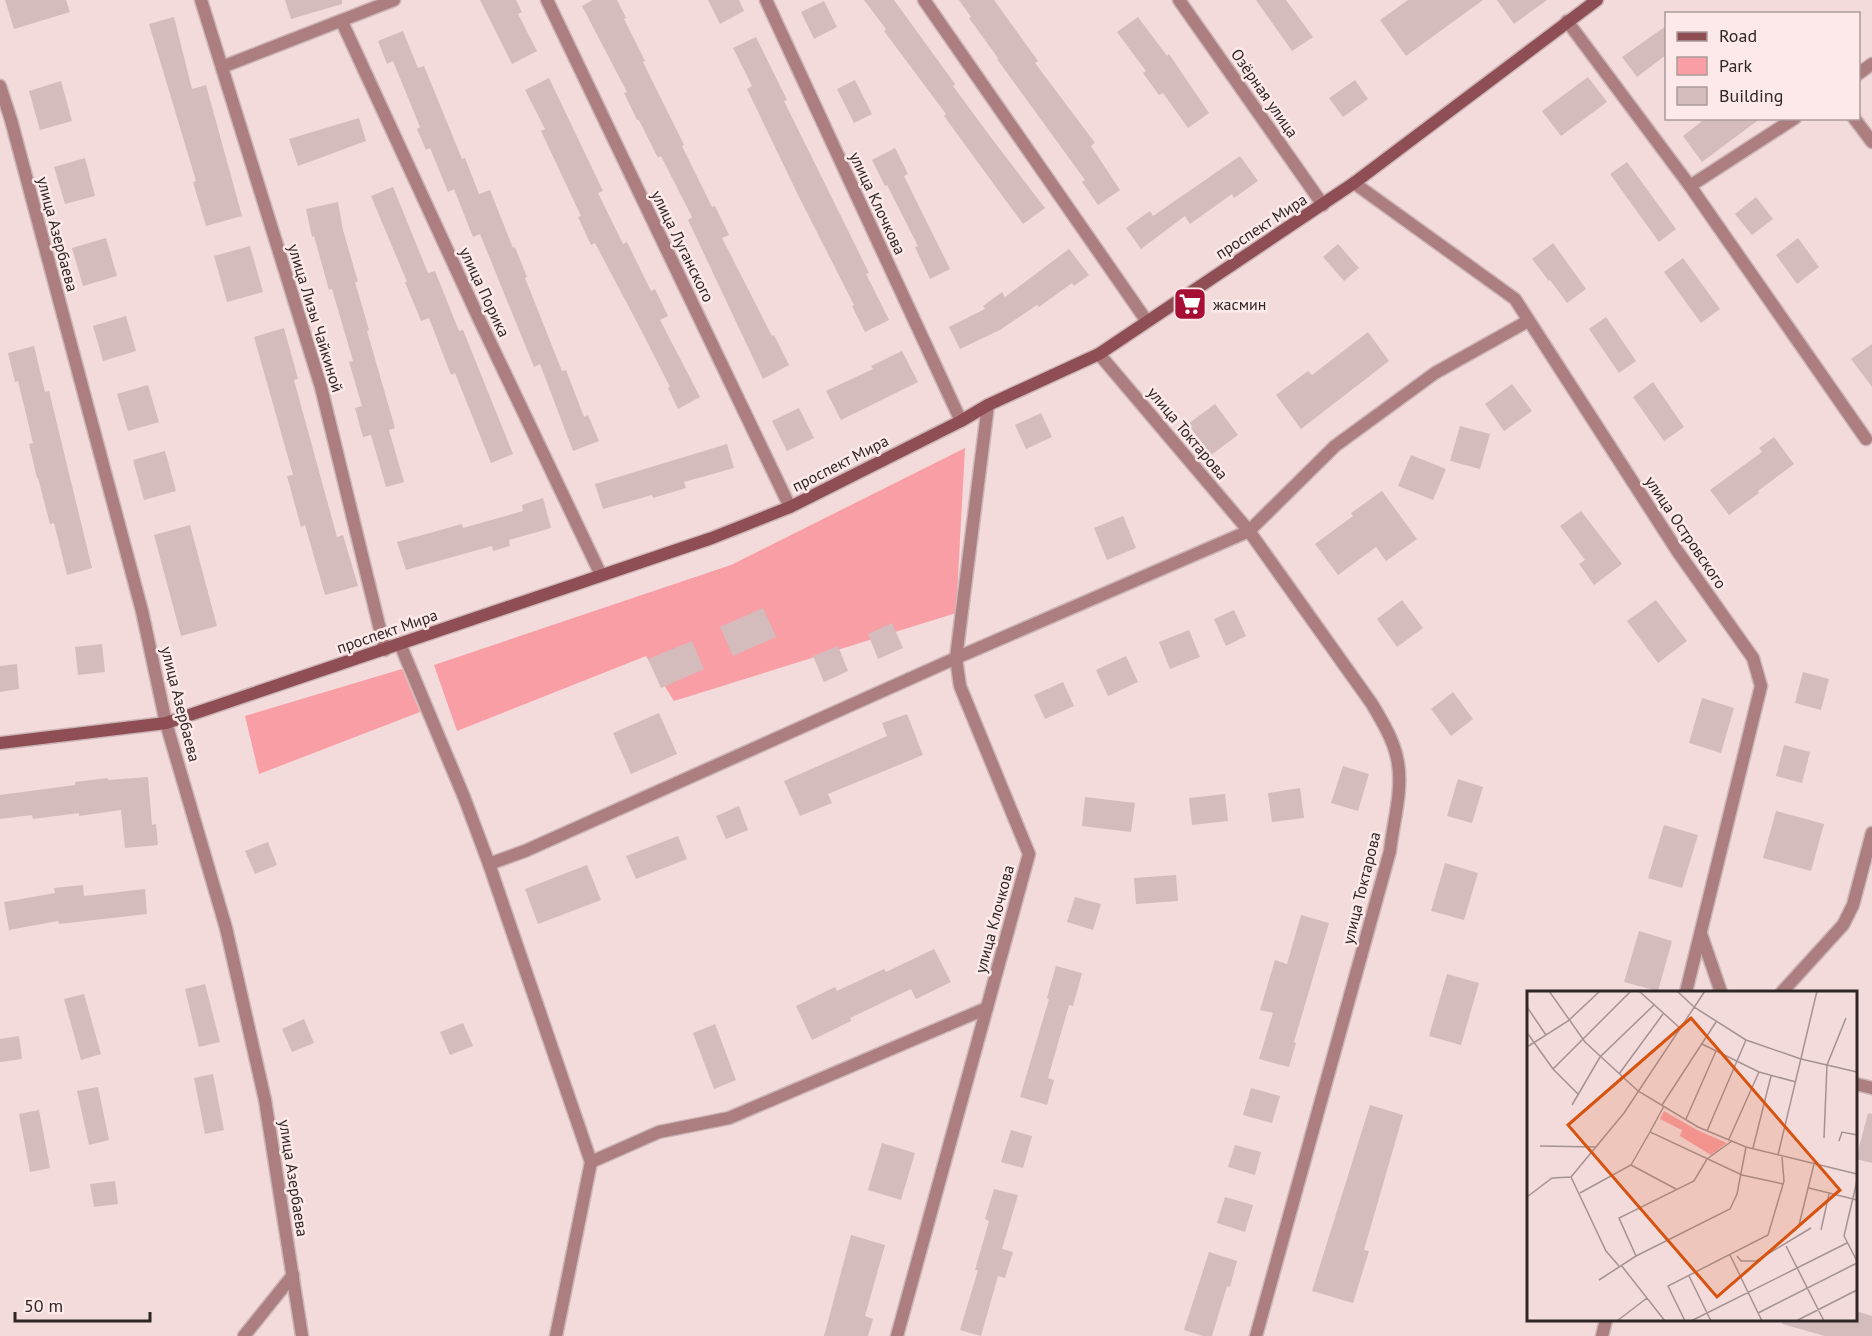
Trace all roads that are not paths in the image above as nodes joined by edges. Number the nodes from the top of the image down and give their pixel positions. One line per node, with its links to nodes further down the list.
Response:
1 (201, 0): 10 (street, улица Лизы Чайкиной)
2 (394, 0): 9 (street)
3 (547, 0): 25 (street, улица Луганского)
4 (766, 0): 23 (street, улица Клочкова)
5 (924, 0): 19 (street)
6 (1179, 0): 18 (street, Озёрная улица)
7 (1597, 0): 8 (main road, проспект Мира)
8 (1567, 21): 16 (main road, проспект Мира); 17 (street)
9 (342, 22): 10 (street); 27 (street, улица Порика)
10 (222, 68): 29 (street, улица Лизы Чайкиной)
11 (0, 86): 14 (street, улица Азербаева)
12 (1793, 120): 17 (street)
13 (1856, 120): 15 (street)
14 (5, 121): 31 (street, улица Азербаева)
15 (1872, 142)
16 (1354, 183): 18 (main road, проспект Мира); 20 (street, улица Островского)
17 (1690, 186): 24 (street)
18 (1323, 205): 19 (main road, проспект Мира)
19 (1146, 320): 21 (main road, проспект Мира)
20 (1528, 321): 26 (street); 35 (street, улица Островского)
21 (1099, 354): 22 (main road, проспект Мира); 26 (street, улица Токтарова)
22 (988, 405): 23 (main road, проспект Мира); 30 (street, улица Клочкова)
23 (961, 421): 25 (main road, проспект Мира)
24 (1866, 439)
25 (790, 507): 27 (main road, проспект Мира)
26 (1249, 531): 30 (street); 49 (street, улица Токтарова)
27 (601, 575): 28 (main road, проспект Мира)
28 (400, 644): 29 (main road, проспект Мира); 34 (street)
29 (385, 650): 31 (main road, проспект Мира)
30 (956, 658): 34 (street); 39 (street, улица Клочкова)
31 (166, 723): 32 (main road, проспект Мира); 43 (street, улица Азербаева)
32 (0, 743)
33 (1872, 833): 38 (street)
34 (489, 864): 42 (street)
35 (1701, 933): 36 (street, улица Островского); 37 (street)
36 (1686, 991)
37 (1720, 991)
38 (1784, 991)
39 (987, 1008): 42 (street); 48 (street, улица Клочкова)
40 (1857, 1084): 41 (street)
41 (1872, 1088)
42 (591, 1162): 47 (street)
43 (293, 1275): 45 (street); 46 (street, улица Азербаева)
44 (1606, 1321): 50 (street)
45 (244, 1336)
46 (302, 1336)
47 (556, 1336)
48 (897, 1336)
49 (1256, 1336)
50 (1602, 1336)

